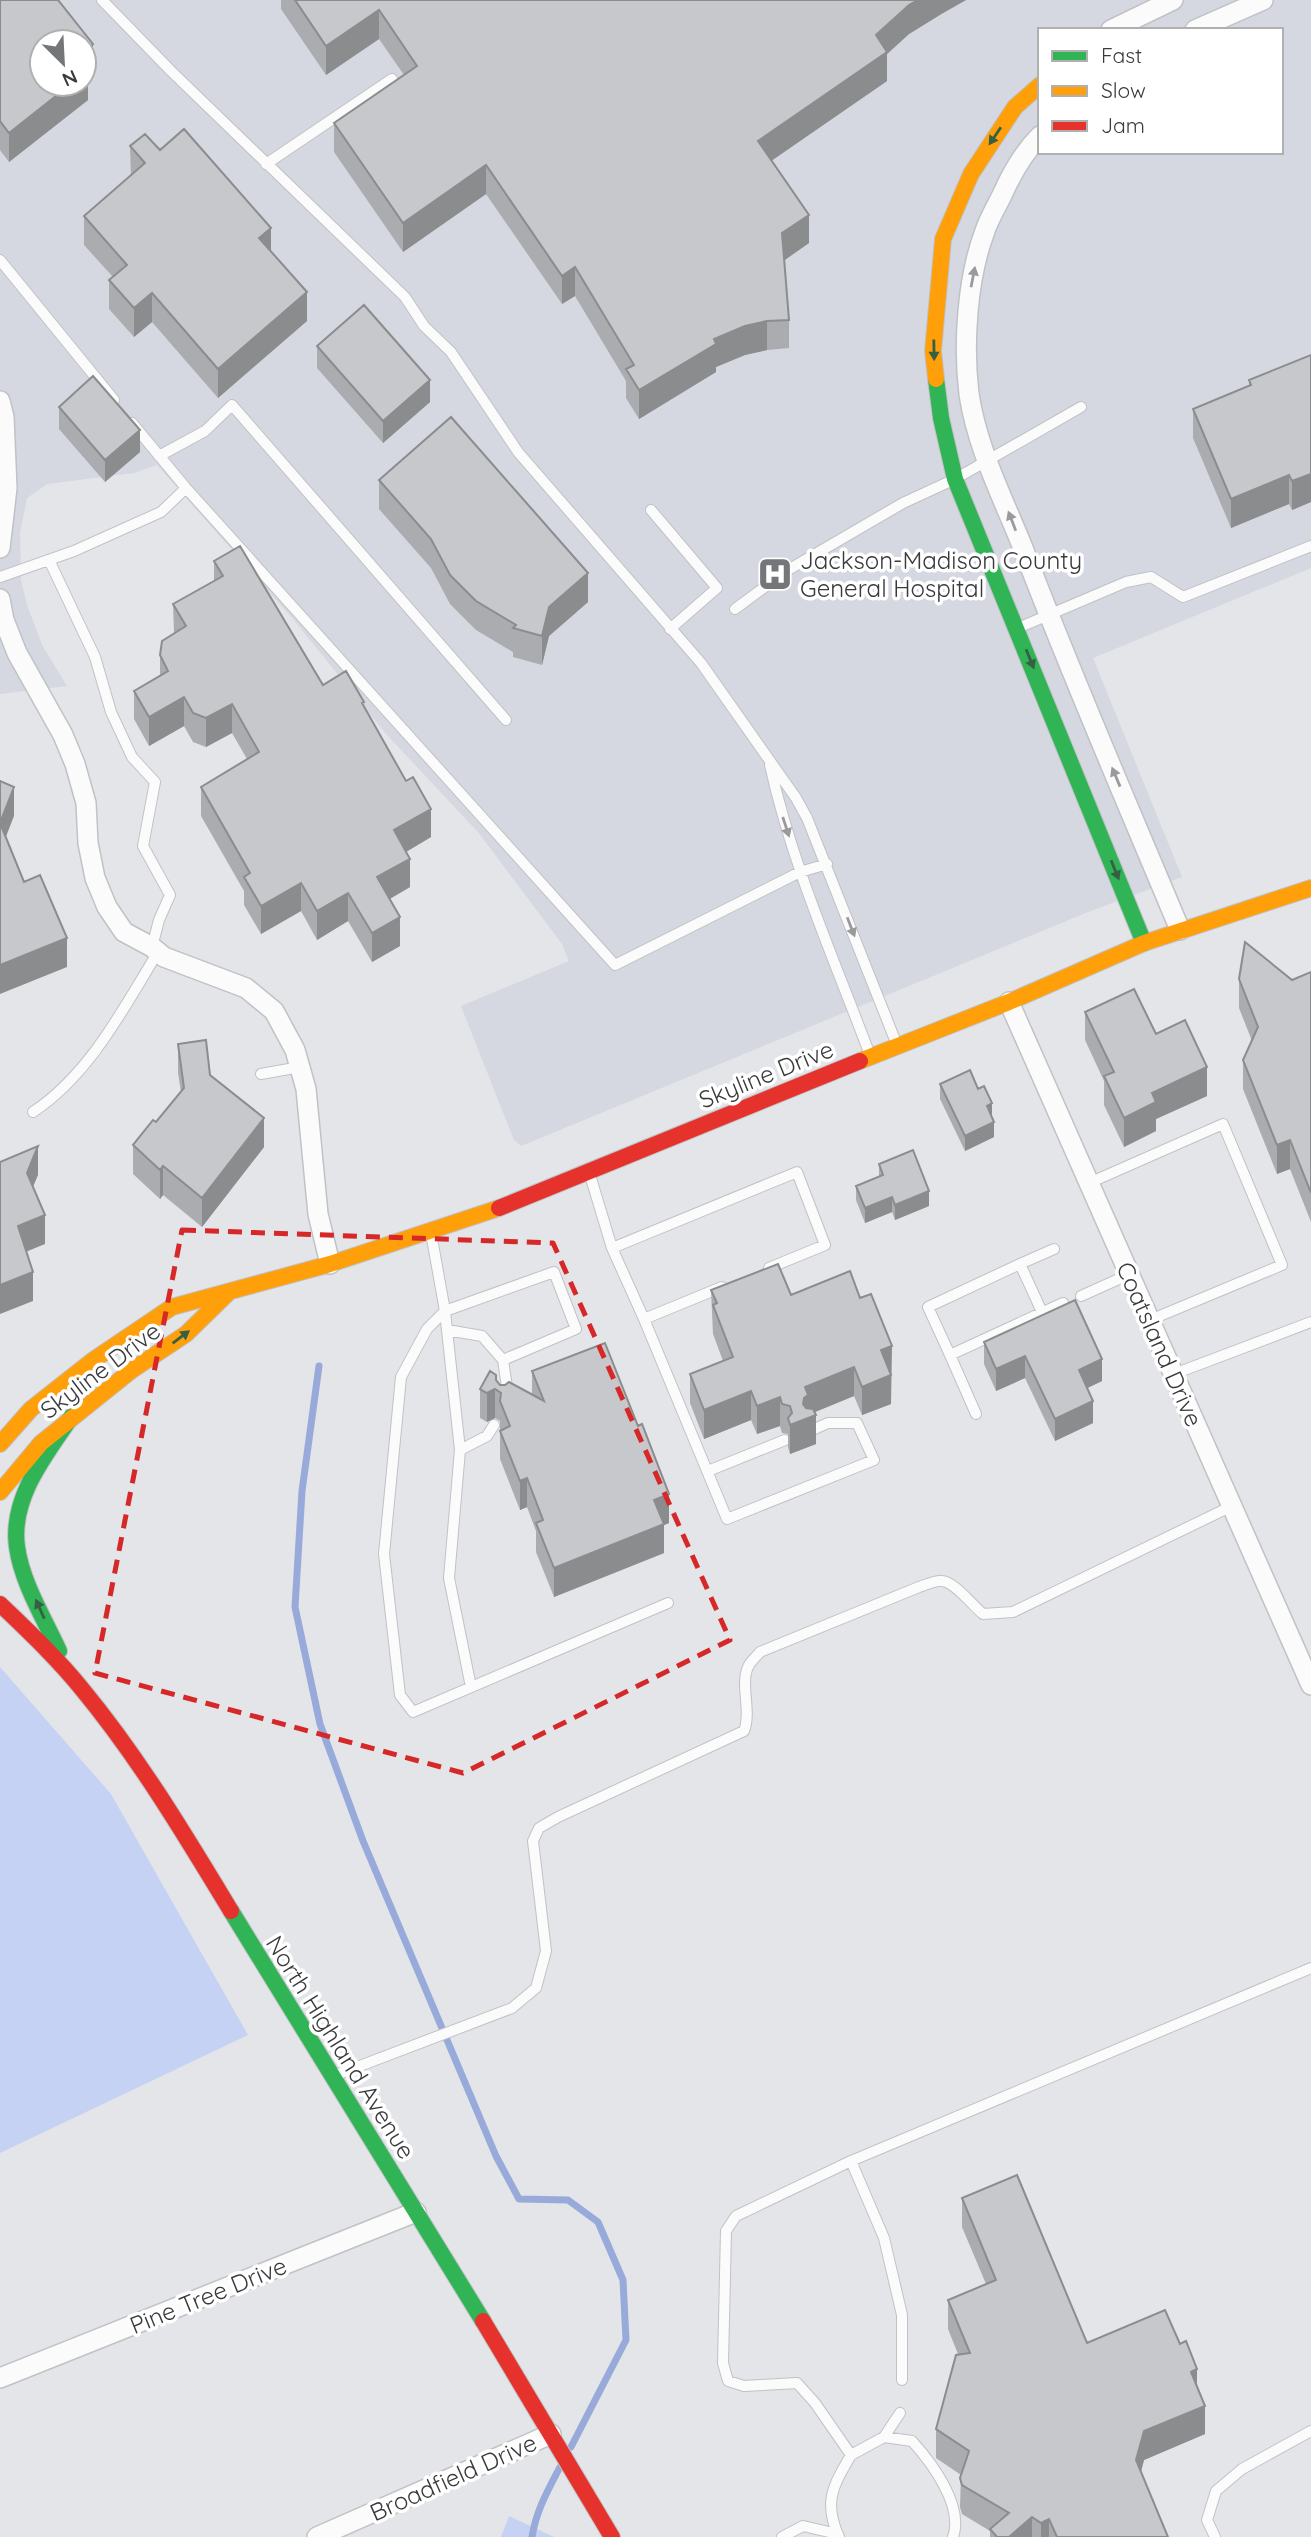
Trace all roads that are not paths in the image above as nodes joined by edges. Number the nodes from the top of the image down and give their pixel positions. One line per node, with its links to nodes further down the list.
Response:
1 (102, 0): 9 (lane)
2 (1173, 0): 4 (street)
3 (1263, 0): 5 (street)
4 (1115, 28)
5 (1200, 28)
6 (392, 79): 9 (lane)
7 (1038, 87): 15 (street, one-way to 15)
8 (1038, 139): 14 (street, one-way to 8)
9 (266, 164): 27 (lane)
10 (0, 260): 13 (lane)
11 (0, 401): 16 (street)
12 (1081, 407): 14 (lane)
13 (159, 456): 17 (lane); 28 (lane)
14 (987, 460): 15 (lane); 25 (street, one-way to 14)
15 (955, 479): 24 (lane); 26 (street)
16 (3, 488): 20 (street)
17 (186, 488): 21 (lane); 31 (lane)
18 (652, 510): 27 (lane)
19 (1311, 546): 25 (lane)
20 (0, 548)
21 (49, 560): 22 (lane); 35 (lane)
22 (0, 577)
23 (0, 599): 35 (street)
24 (735, 609)
25 (1048, 615): 26 (lane); 33 (street, one-way to 25)
26 (1018, 628): 34 (street, one-way to 34)
27 (670, 629): 29 (lane)
28 (506, 720)
29 (769, 761): 30 (lane); 31 (lane, one-way to 31)
30 (827, 864): 31 (lane); 37 (lane, one-way to 37)
31 (800, 872): 38 (lane)
32 (1311, 888): 33 (street, Skyline Drive)
33 (1180, 930): 34 (street, Skyline Drive)
34 (1144, 943): 36 (street, Skyline Drive)
35 (155, 949): 39 (street); 41 (lane)
36 (1009, 1002): 37 (street, Skyline Drive); 43 (street, Coatsland Drive)
37 (898, 1045): 38 (street, Skyline Drive)
38 (871, 1056): 42 (street, Skyline Drive)
39 (300, 1067): 40 (lane); 47 (street)
40 (261, 1074)
41 (33, 1112)
42 (588, 1171): 44 (street, Skyline Drive); 45 (lane)
43 (1089, 1183): 50 (street, Coatsland Drive); 58 (lane)
44 (431, 1232): 47 (street, Skyline Drive); 55 (lane)
45 (612, 1248): 49 (lane); 57 (lane)
46 (1054, 1249): 48 (lane)
47 (330, 1264): 52 (street, Skyline Drive)
48 (1020, 1264): 56 (lane); 61 (lane)
49 (754, 1274)
50 (1130, 1274): 53 (lane); 58 (street, Coatsland Drive)
51 (725, 1286): 57 (lane)
52 (233, 1289): 66 (street, Skyline Drive, one-way to 52); 70 (street, Skyline Drive)
53 (1081, 1296)
54 (1063, 1303): 56 (lane)
55 (445, 1311): 60 (lane); 62 (lane); 79 (lane)
56 (1042, 1312): 61 (lane)
57 (644, 1319): 72 (lane)
58 (1150, 1320): 63 (street, Coatsland Drive)
59 (1311, 1322): 63 (lane)
60 (447, 1330): 62 (lane); 71 (lane)
61 (950, 1355): 65 (lane)
62 (503, 1360): 64 (lane)
63 (1174, 1374): 74 (street, Coatsland Drive)
64 (503, 1407)
65 (976, 1414)
66 (72, 1416): 73 (street, Skyline Drive); 77 (street, one-way to 66)
67 (494, 1425): 71 (lane)
68 (810, 1431): 72 (lane)
69 (785, 1440): 72 (lane)
70 (0, 1444)
71 (460, 1450): 79 (lane)
72 (708, 1471)
73 (0, 1492)
74 (1232, 1506): 78 (street, Coatsland Drive); 81 (lane)
75 (668, 1603): 79 (lane)
76 (0, 1604): 77 (street, North Highland Avenue)
77 (68, 1672): 81 (street, North Highland Avenue)
78 (1311, 1685)
79 (471, 1687)
80 (1311, 1968): 82 (lane)
81 (332, 2077): 83 (street, North Highland Avenue)
82 (851, 2161): 85 (lane); 90 (lane)
83 (416, 2212): 84 (street, Pine Tree Drive); 88 (street, North Highland Avenue)
84 (0, 2378)
85 (902, 2380)
86 (900, 2413): 89 (lane)
87 (1311, 2431): 96 (lane)
88 (551, 2434): 92 (street, Broadfield Drive); 93 (street, North Highland Avenue)
89 (884, 2437): 90 (lane); 95 (lane)
90 (851, 2455): 91 (lane)
91 (838, 2536): 94 (lane)
92 (317, 2537)
93 (612, 2537)
94 (782, 2537)
95 (953, 2537)
96 (1215, 2537)

